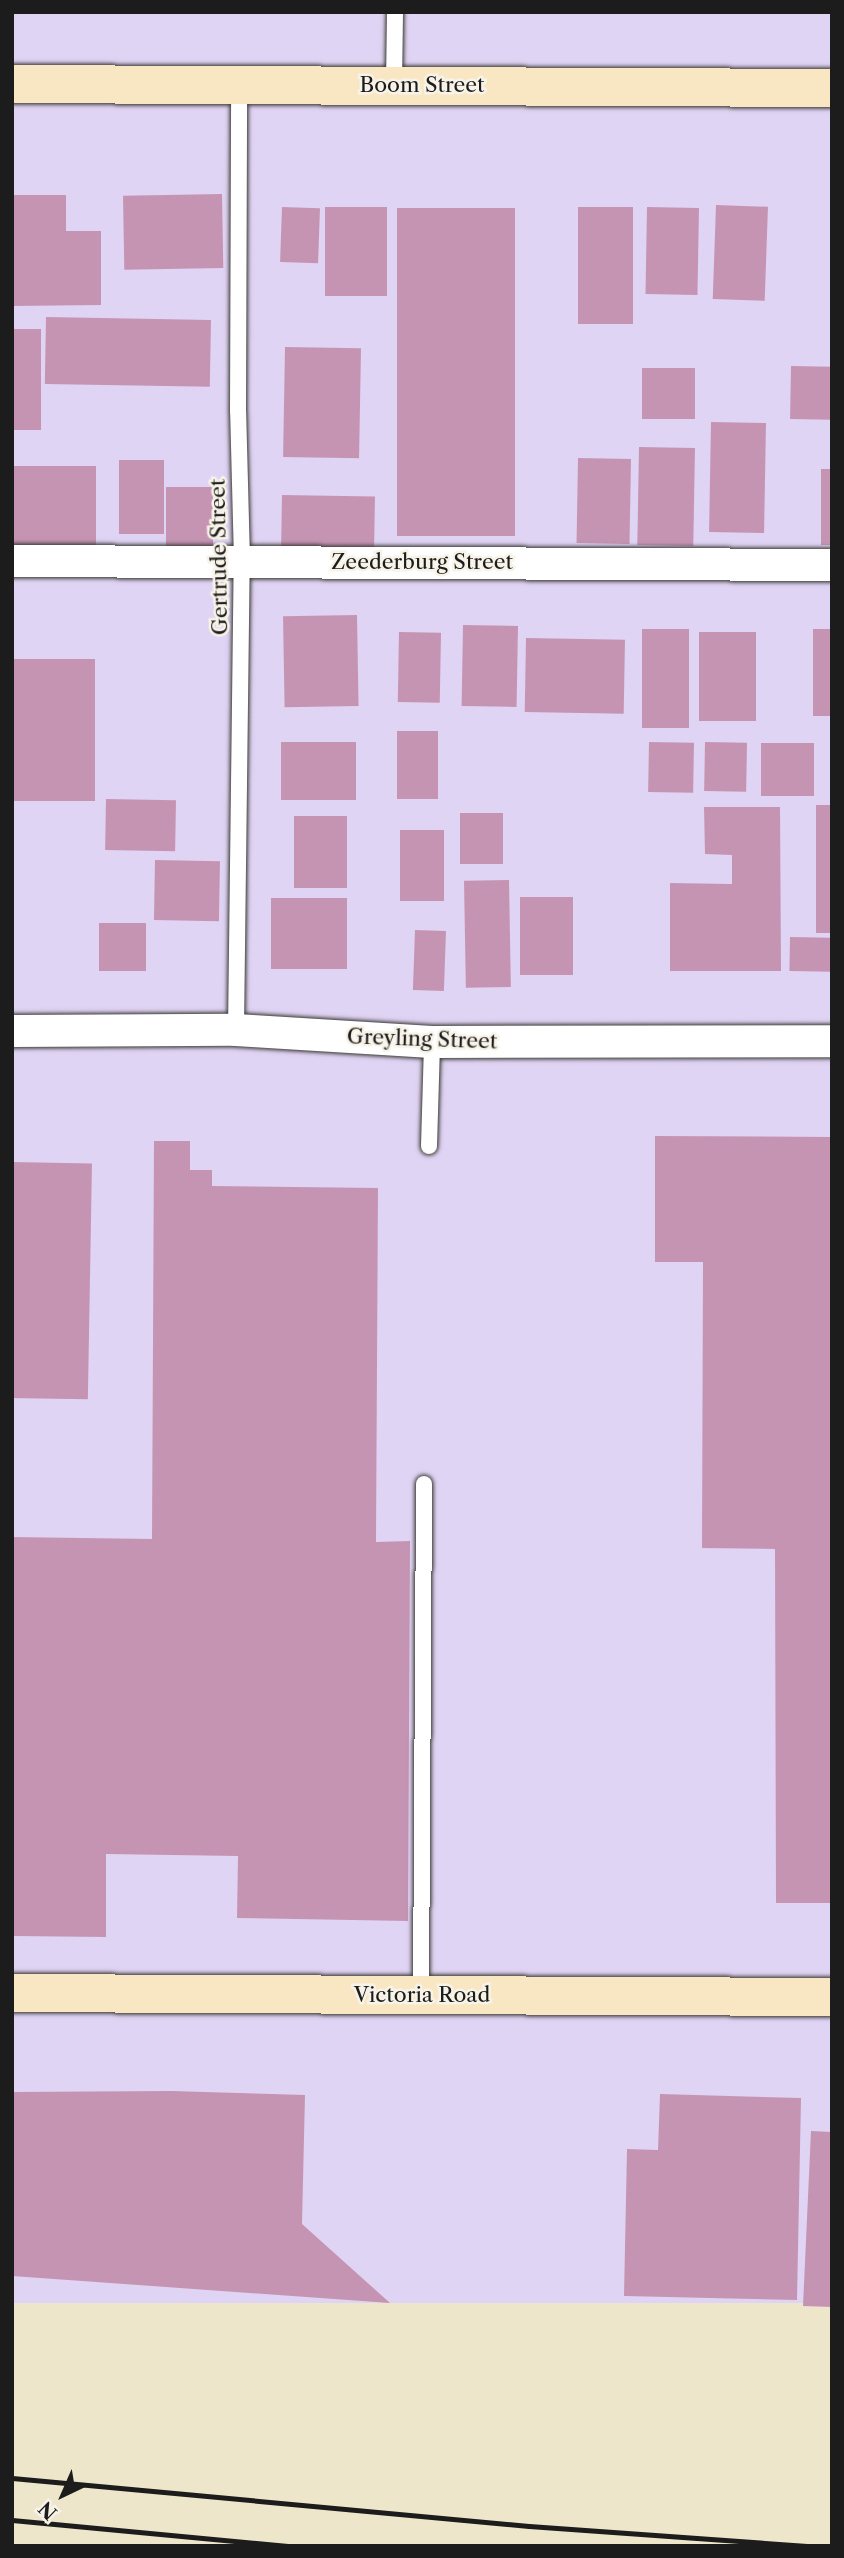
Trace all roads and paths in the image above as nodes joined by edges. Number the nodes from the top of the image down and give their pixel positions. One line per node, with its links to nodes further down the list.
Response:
1 (395, 12): 4 (lane)
2 (12, 84): 3 (street, Boom Street)
3 (239, 84): 4 (street, Boom Street); 6 (lane, Gertrude Street)
4 (394, 85): 5 (street, Boom Street)
5 (832, 88)
6 (242, 560): 7 (street, Zeederburg Street); 8 (street, Zeederburg Street); 9 (lane, Gertrude Street)
7 (12, 561)
8 (832, 565)
9 (236, 1030): 10 (street, Greyling Street); 12 (street, Greyling Street)
10 (12, 1031)
11 (832, 1041): 12 (street, Greyling Street)
12 (432, 1042): 13 (lane)
13 (429, 1146)
14 (424, 1484): 16 (lane)
15 (12, 1993): 16 (street, Victoria Road)
16 (421, 1995): 17 (street, Victoria Road)
17 (832, 1997)

